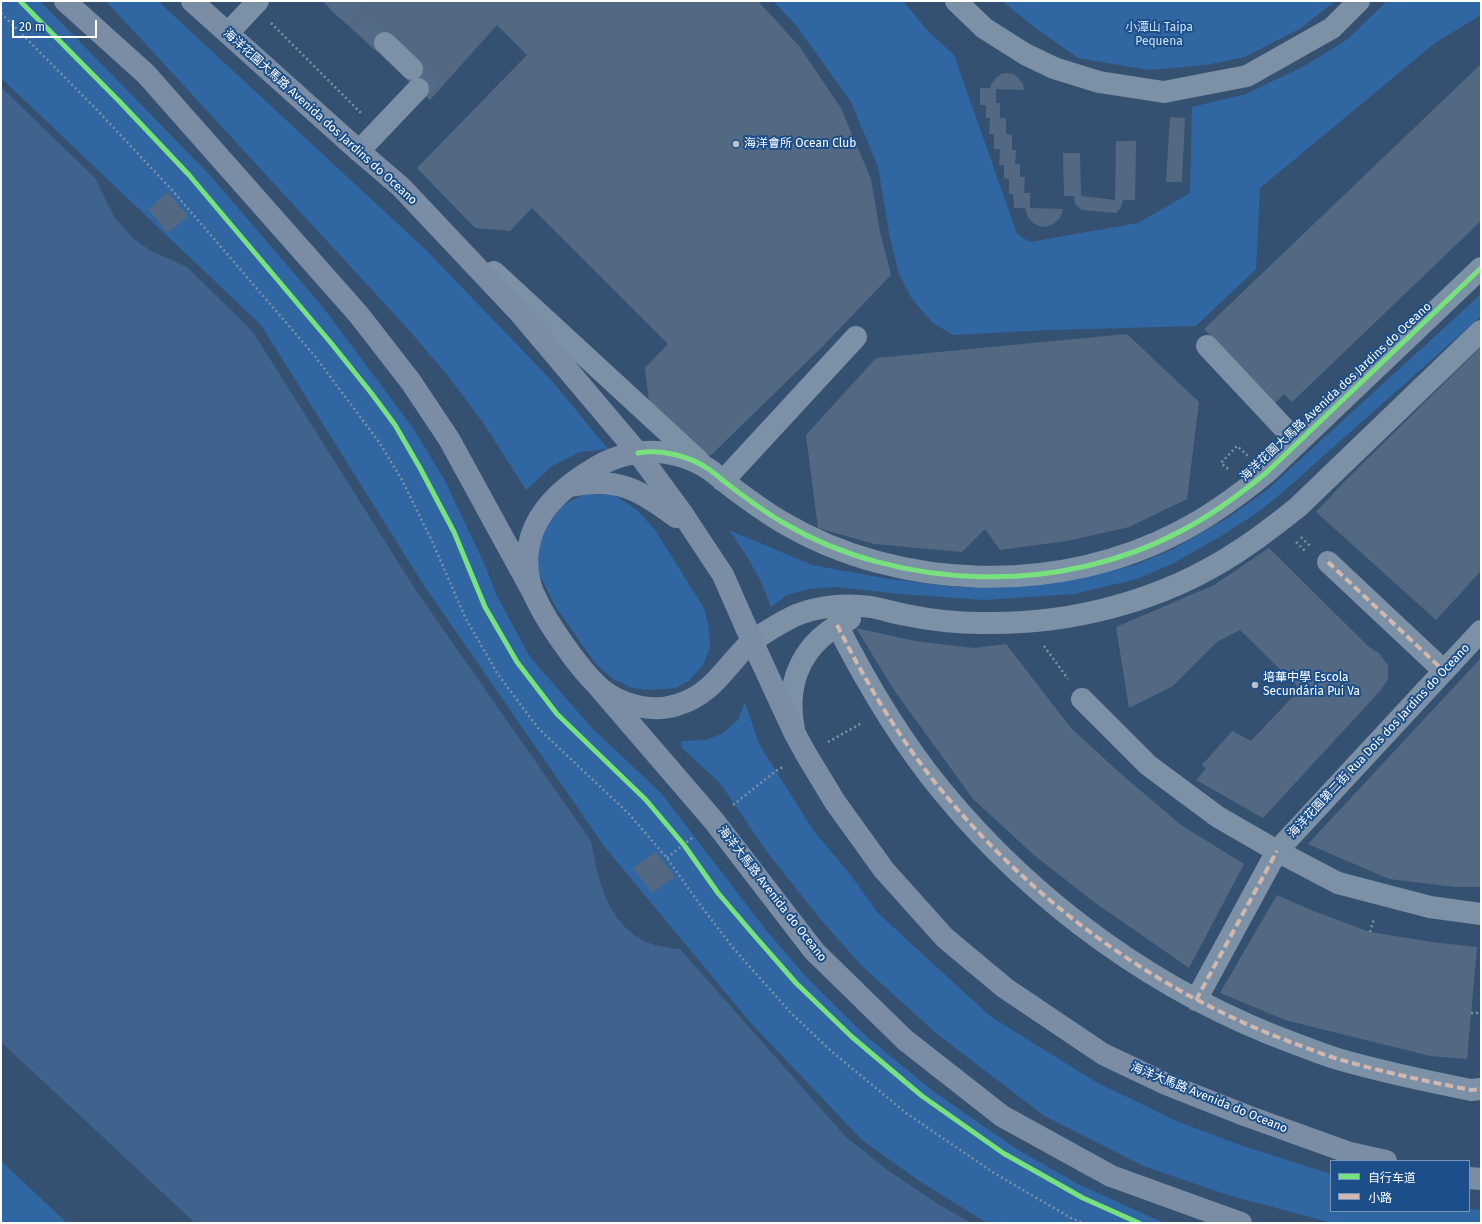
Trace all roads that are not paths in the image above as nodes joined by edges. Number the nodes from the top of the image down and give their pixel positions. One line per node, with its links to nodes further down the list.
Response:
1 (65, 1): 9 (main road)
2 (80, 1): 9 (main road)
3 (192, 1): 7 (main road, 海洋花園大馬路 Avenida dos Jardins do Oceano)
4 (258, 1): 7 (street)
5 (956, 1): 6 (street)
6 (1359, 1)
7 (228, 33): 10 (main road, 海洋花園大馬路 Avenida dos Jardins do Oceano)
8 (385, 43): 10 (street)
9 (146, 74): 22 (main road)
10 (359, 151): 11 (main road, 海洋花園大馬路 Avenida dos Jardins do Oceano)
11 (401, 187): 17 (main road, 海洋花園大馬路 Avenida dos Jardins do Oceano); 18 (street)
12 (1481, 268): 16 (street, 海洋花園大馬路 Avenida dos Jardins do Oceano)
13 (1481, 331): 23 (street)
14 (856, 337): 18 (street)
15 (1208, 346): 16 (street)
16 (1298, 443): 18 (street, 海洋花園大馬路 Avenida dos Jardins do Oceano)
17 (638, 453): 18 (street, 海洋花園大馬路 Avenida dos Jardins do Oceano); 19 (main road); 20 (main road, 海洋大馬路 Avenida do Oceano)
18 (716, 476)
19 (567, 487): 20 (main road); 22 (main road)
20 (692, 528): 26 (main road, 海洋大馬路 Avenida do Oceano)
21 (1328, 562): 27 (street)
22 (536, 598): 28 (main road)
23 (900, 614): 24 (street); 26 (street)
24 (837, 625): 30 (street); 33 (street)
25 (1481, 631): 27 (street, 海洋花園第二街 Rua Dois dos Jardins do Oceano)
26 (752, 641): 28 (main road); 30 (main road, 海洋大馬路 Avenida do Oceano)
27 (1444, 671): 31 (street, 海洋花園第二街 Rua Dois dos Jardins do Oceano)
28 (596, 685): 38 (main road, 海洋大馬路 Avenida do Oceano)
29 (1082, 699): 31 (street)
30 (794, 732): 35 (main road, 海洋大馬路 Avenida do Oceano)
31 (1277, 851): 32 (street); 33 (street, 海洋花園第二街 Rua Dois dos Jardins do Oceano)
32 (1481, 914)
33 (1196, 1000): 34 (street)
34 (1481, 1089)
35 (1382, 1160)
36 (1470, 1178): 37 (main road)
37 (1481, 1179)
38 (1241, 1223)

